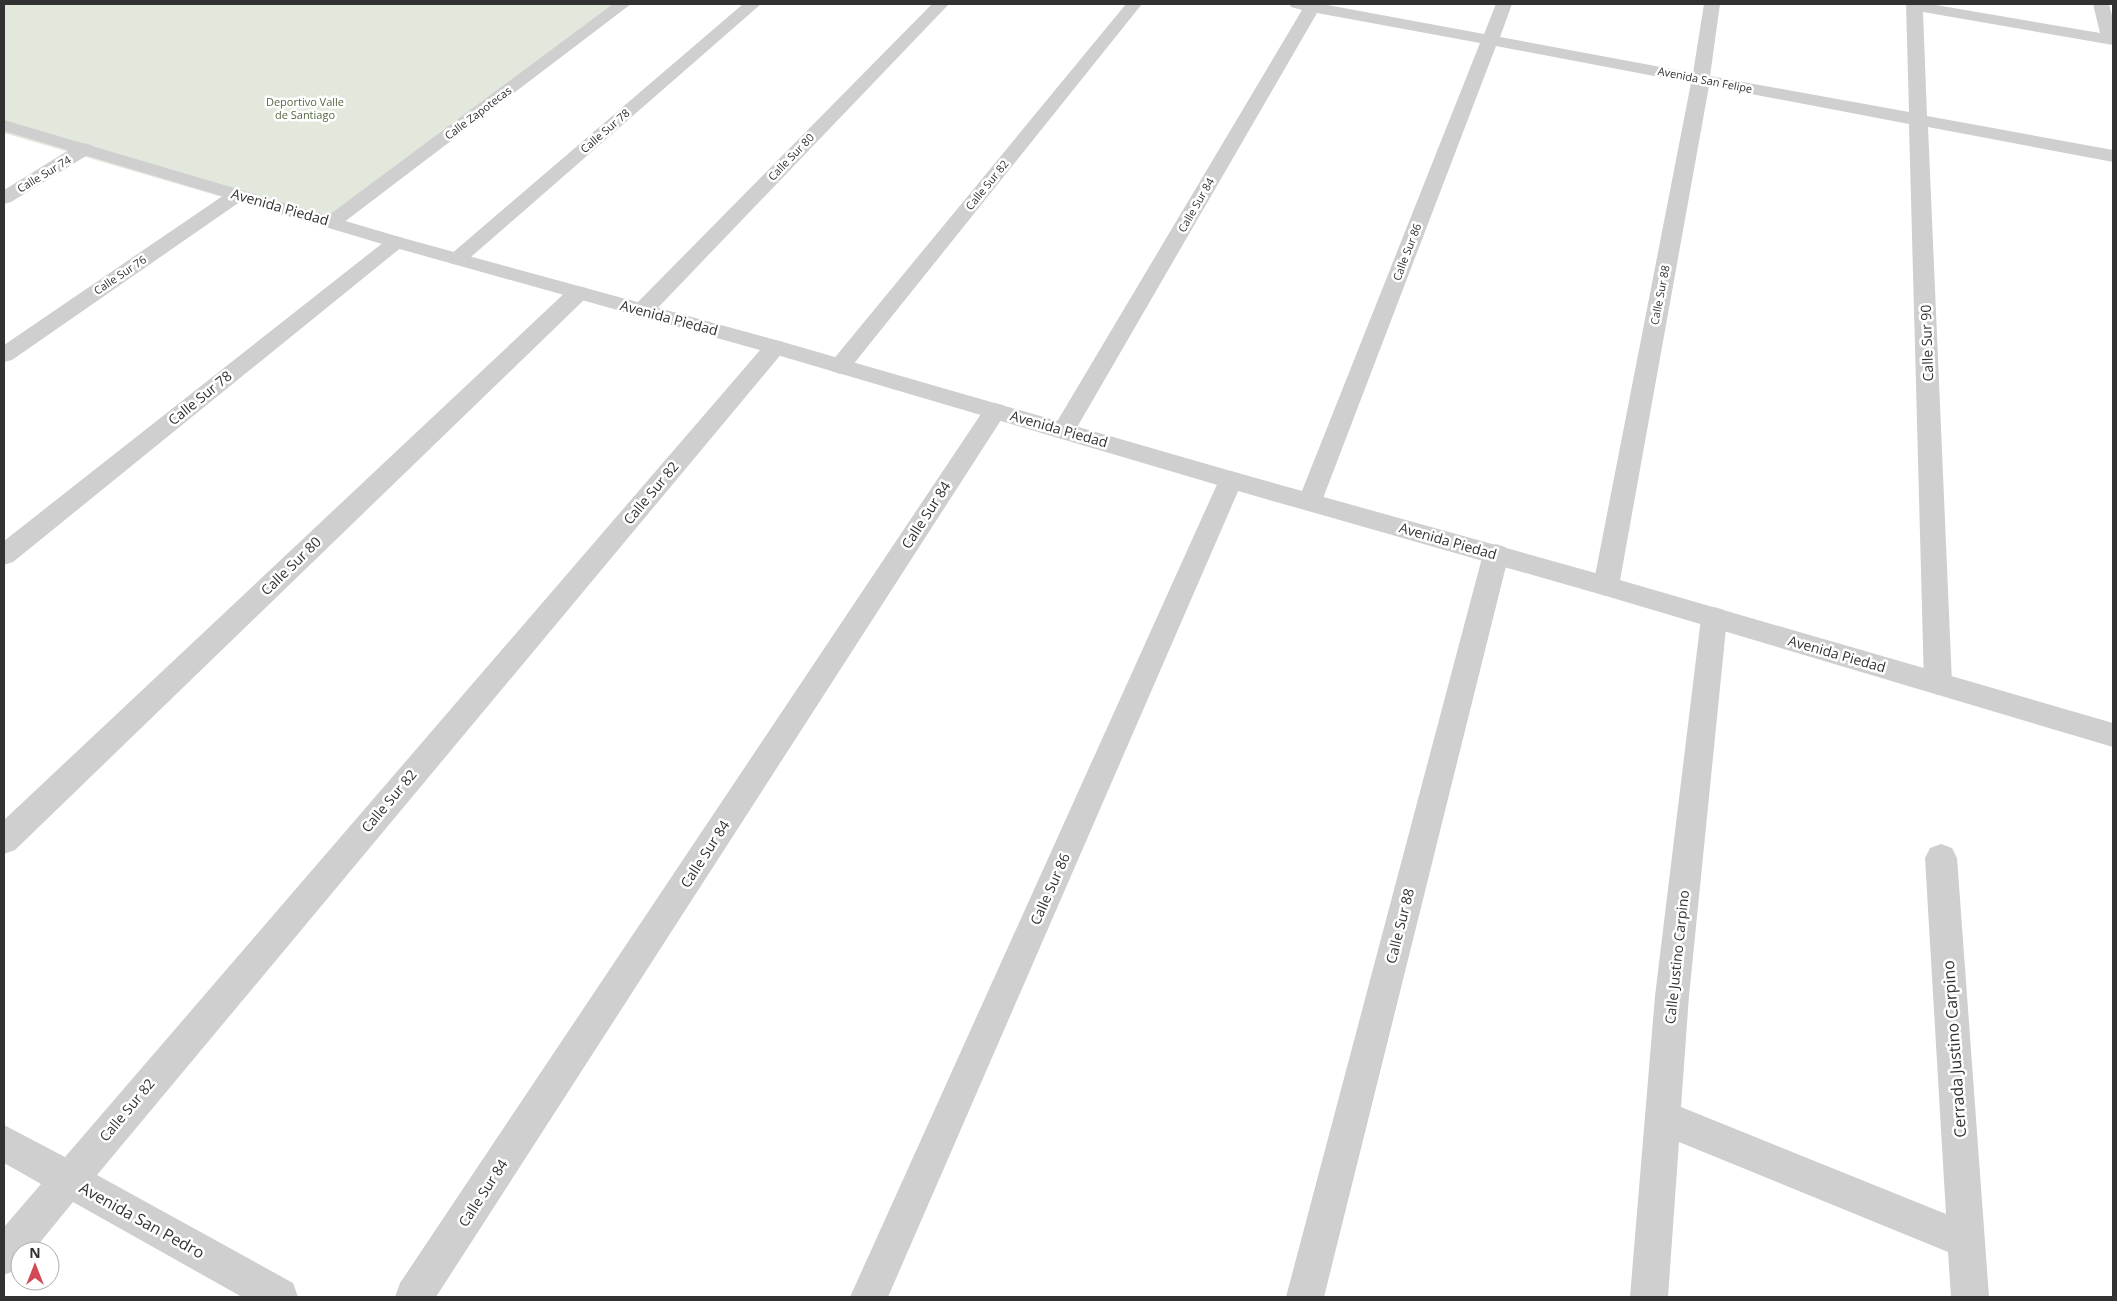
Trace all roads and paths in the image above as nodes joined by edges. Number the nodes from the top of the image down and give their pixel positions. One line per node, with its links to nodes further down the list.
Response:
1 (623, 4): 19 (street, Calle Zapotecas)
2 (754, 4): 21 (street, Calle Sur 78)
3 (941, 4): 23 (street, Calle Sur 80)
4 (1134, 4): 26 (street, Calle Sur 82)
5 (1504, 4): 11 (street, Calle Sur 86)
6 (1712, 4): 12 (street, Calle Sur 88)
7 (2101, 4): 10 (street)
8 (1305, 5): 11 (street, Avenida San Felipe); 28 (street, Calle Sur 84)
9 (1914, 5): 10 (street); 13 (street, Calle Sur 90)
10 (2112, 39)
11 (1490, 40): 12 (street, Avenida San Felipe); 30 (street, Calle Sur 86)
12 (1701, 79): 13 (street, Avenida San Felipe); 33 (street, Calle Sur 88)
13 (1920, 120): 16 (street, Avenida San Felipe); 35 (street, Calle Sur 90)
14 (4, 125): 15 (street, Avenida Piedad)
15 (84, 149): 17 (street, Avenida Piedad); 18 (street, Calle Sur 74)
16 (2113, 156)
17 (237, 194): 19 (street, Avenida Piedad); 25 (street, Calle Sur 76)
18 (4, 198)
19 (332, 222): 20 (street, Avenida Piedad)
20 (396, 242): 21 (street, Avenida Piedad); 32 (street, Calle Sur 78)
21 (457, 258): 22 (street, Avenida Piedad)
22 (578, 293): 23 (street, Avenida Piedad); 37 (street, Calle Sur 80)
23 (642, 311): 24 (street, Avenida Piedad)
24 (775, 347): 26 (street, Avenida Piedad); 41 (street, Calle Sur 82)
25 (4, 355)
26 (840, 366): 27 (street, Avenida Piedad)
27 (995, 411): 28 (street, Avenida Piedad); 45 (street, Calle Sur 84)
28 (1064, 430): 29 (street, Avenida Piedad)
29 (1231, 480): 30 (street, Avenida Piedad); 46 (street, Calle Sur 86)
30 (1310, 501): 31 (street, Avenida Piedad)
31 (1496, 554): 33 (street, Avenida Piedad); 47 (street, Calle Sur 88)
32 (4, 555)
33 (1606, 586): 34 (street, Avenida Piedad)
34 (1714, 618): 35 (street, Avenida Piedad); 39 (street, Calle Justino Carpino)
35 (1938, 683): 36 (street, Avenida Piedad)
36 (2113, 735)
37 (4, 840)
38 (1941, 858): 42 (street, Cerrada Justino Carpino)
39 (1664, 1118): 42 (street); 48 (street, Calle Justino Carpino)
40 (4, 1143): 41 (street, Avenida San Pedro)
41 (69, 1179): 43 (street, Calle Sur 82); 44 (street, Avenida San Pedro)
42 (1967, 1241): 49 (street, Cerrada Justino Carpino)
43 (4, 1256)
44 (279, 1297)
45 (414, 1297)
46 (869, 1297)
47 (1305, 1297)
48 (1649, 1297)
49 (1970, 1297)

